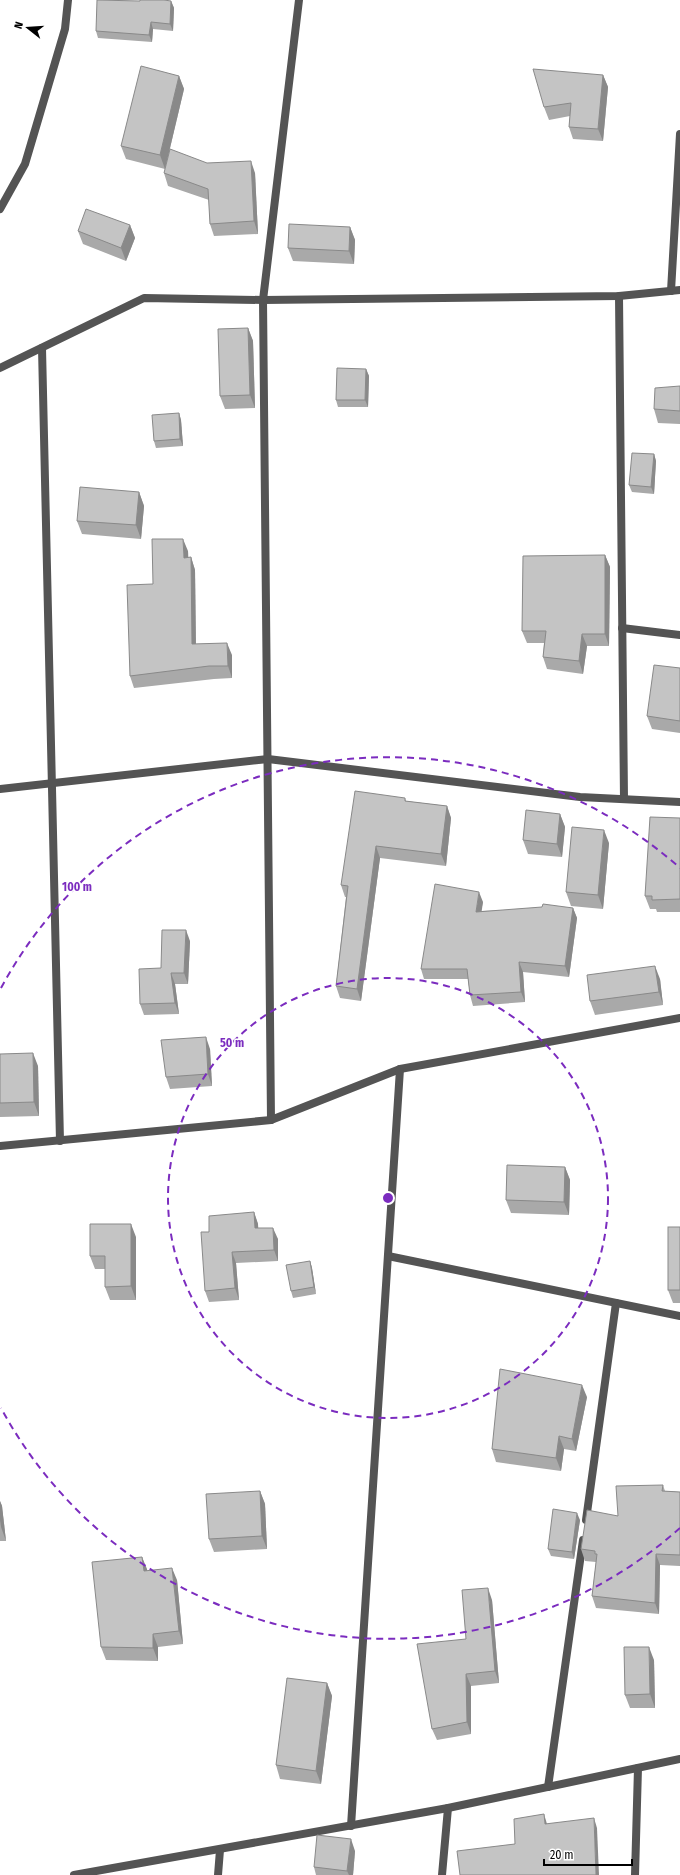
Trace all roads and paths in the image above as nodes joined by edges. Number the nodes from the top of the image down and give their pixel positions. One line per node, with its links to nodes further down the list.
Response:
1 (68, 0): 4 (street)
2 (298, 0): 8 (street)
3 (680, 134): 6 (street)
4 (0, 209)
5 (680, 290): 6 (street)
6 (671, 291): 7 (street)
7 (619, 296): 8 (street); 11 (street)
8 (263, 300): 9 (street); 13 (street)
9 (42, 348): 10 (street); 14 (street)
10 (0, 368)
11 (622, 628): 12 (street); 16 (street)
12 (680, 635)
13 (268, 758): 14 (street); 16 (street); 20 (street)
14 (52, 784): 15 (street); 21 (street)
15 (0, 790)
16 (624, 799): 17 (street)
17 (680, 802)
18 (680, 1018): 19 (street)
19 (400, 1069): 20 (street); 23 (street)
20 (271, 1120): 21 (street)
21 (60, 1141): 22 (street)
22 (0, 1146)
23 (388, 1256): 24 (street); 30 (street)
24 (616, 1303): 25 (street); 28 (street)
25 (680, 1316)
26 (680, 1759): 27 (street)
27 (638, 1768): 28 (street); 35 (street)
28 (548, 1786): 29 (street)
29 (448, 1808): 30 (street); 34 (street)
30 (351, 1826): 31 (street)
31 (220, 1850): 32 (street); 33 (street)
32 (74, 1875)
33 (218, 1875)
34 (442, 1875)
35 (635, 1875)

